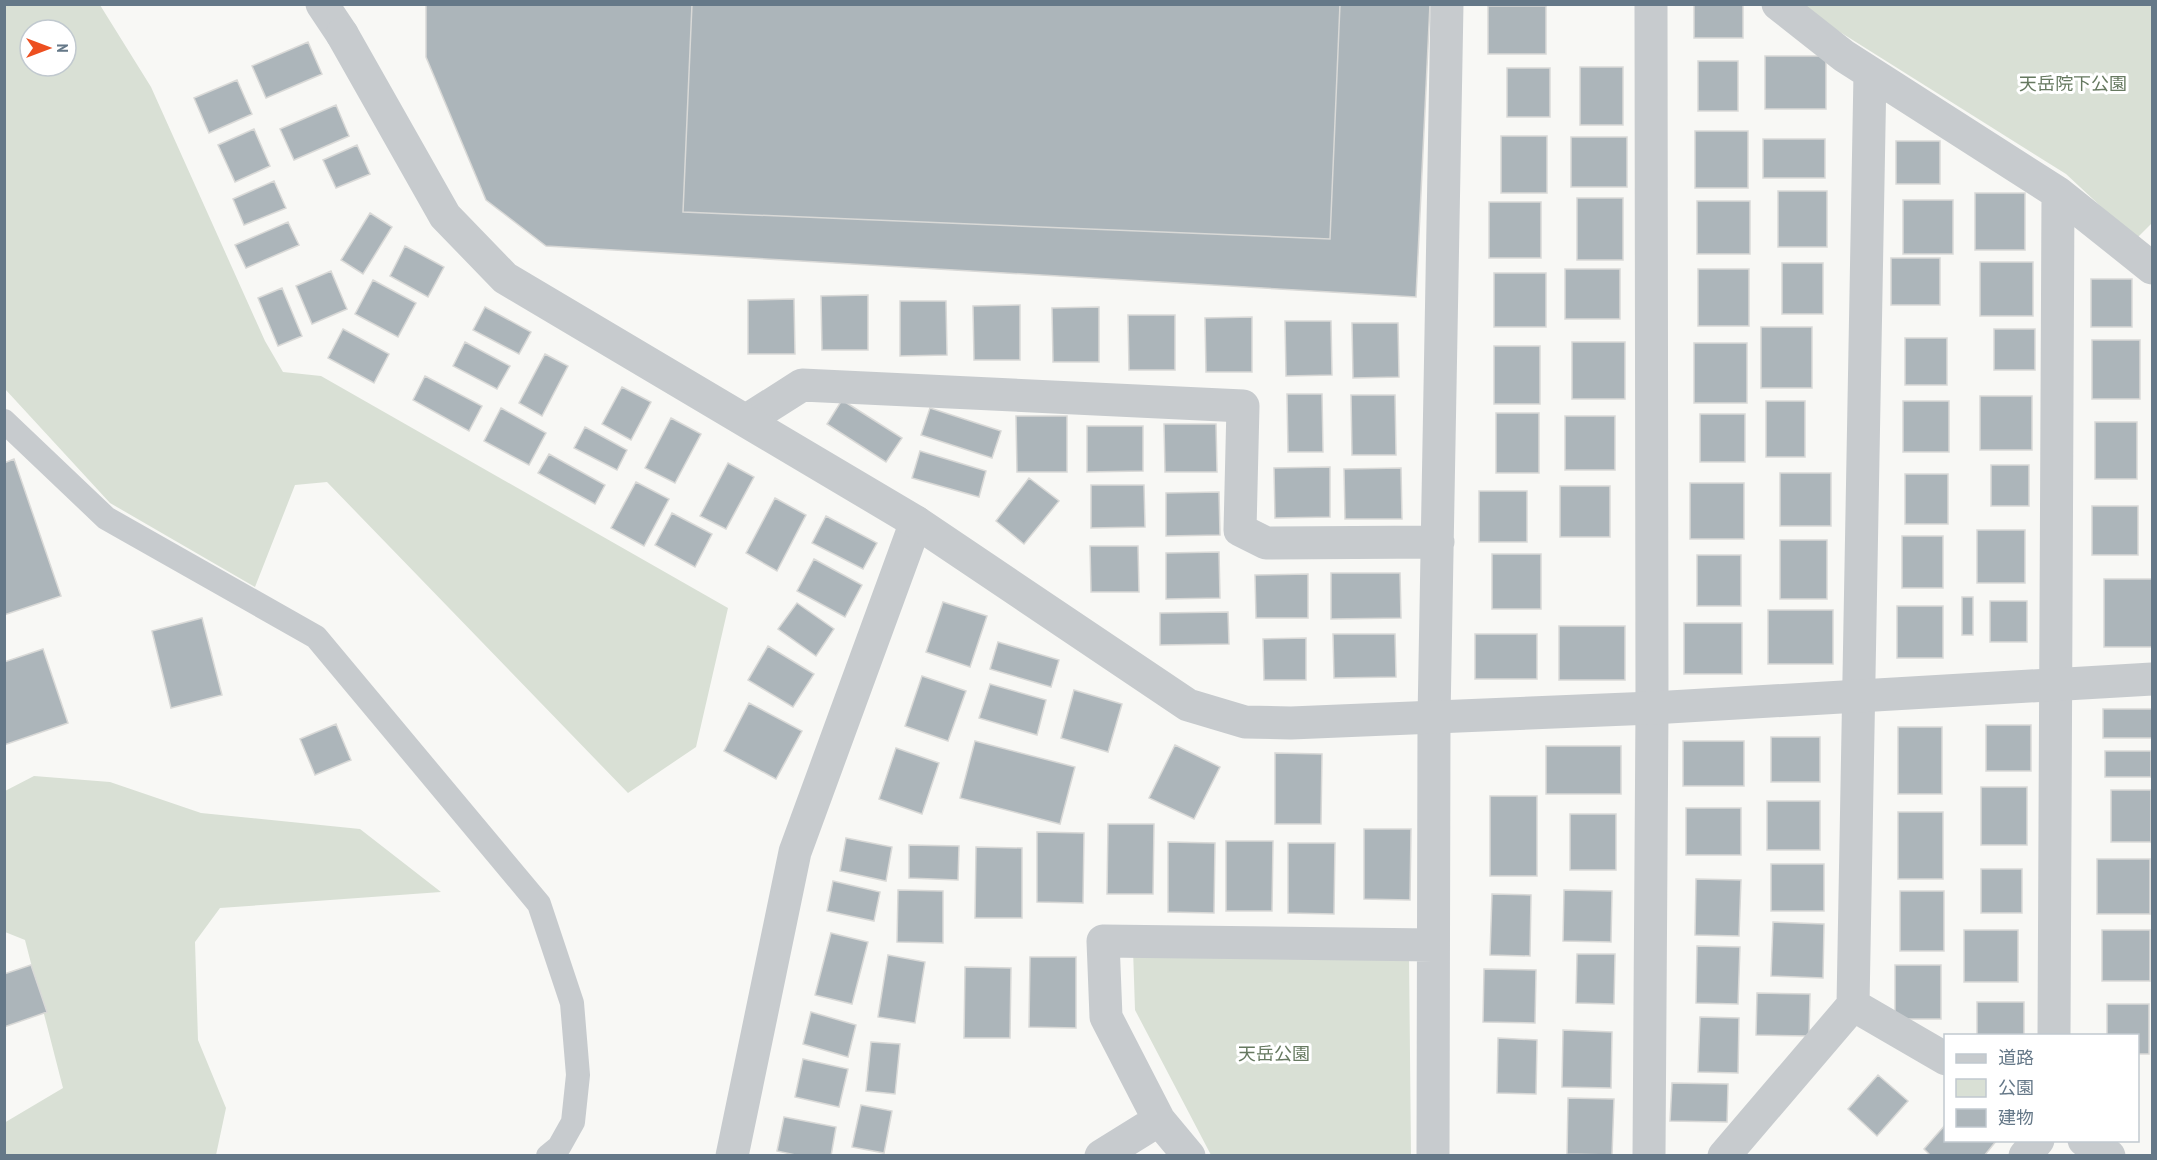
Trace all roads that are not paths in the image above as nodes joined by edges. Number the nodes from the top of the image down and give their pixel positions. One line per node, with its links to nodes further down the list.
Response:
1 (322, 4): 5 (street)
2 (1447, 4): 12 (street)
3 (1652, 4): 16 (street)
4 (1778, 4): 6 (street)
5 (338, 19): 9 (street)
6 (1870, 73): 7 (street); 15 (street)
7 (2058, 193): 8 (street); 14 (street)
8 (2152, 268)
9 (747, 420): 11 (street); 12 (street)
10 (4, 421): 25 (lane)
11 (916, 522): 17 (street); 26 (street)
12 (1438, 542): 17 (street)
13 (2152, 680): 14 (street)
14 (2055, 684): 15 (street); 20 (street)
15 (1861, 697): 16 (street); 19 (street)
16 (1652, 708): 17 (street); 30 (street)
17 (1434, 718): 18 (street)
18 (1433, 945): 22 (street); 29 (street)
19 (1853, 1005): 21 (street); 31 (street)
20 (2054, 1034)
21 (1944, 1058)
22 (1159, 1120): 27 (street); 28 (street)
23 (2036, 1142): 32 (street)
24 (2087, 1142): 33 (street)
25 (548, 1155)
26 (732, 1155)
27 (1101, 1155)
28 (1189, 1155)
29 (1433, 1155)
30 (1649, 1155)
31 (1724, 1155)
32 (2025, 1155)
33 (2109, 1155)

